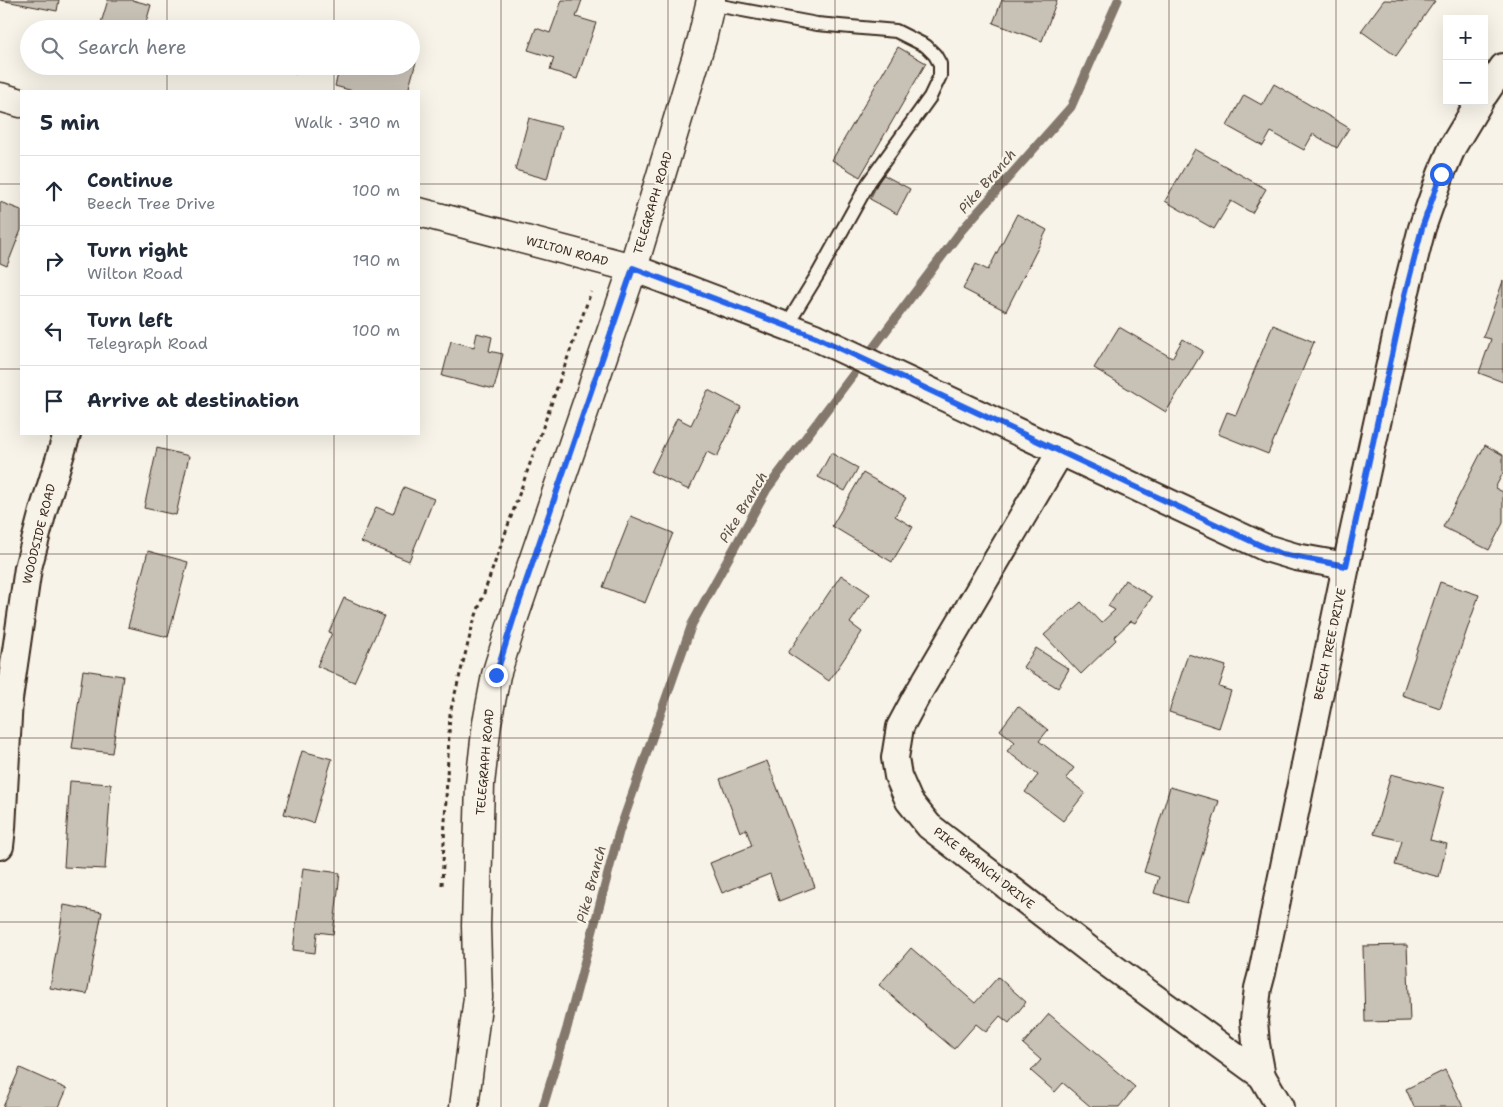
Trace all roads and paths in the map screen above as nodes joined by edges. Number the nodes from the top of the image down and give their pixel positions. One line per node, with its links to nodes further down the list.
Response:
1 (711, 2): 8 (main road, TELEGRAPH ROAD); 9 (lane)
2 (1503, 67): 3 (street)
3 (1488, 89)
4 (0, 97): 5 (main road)
5 (20, 103)
6 (1478, 105): 12 (street, BEECH TREE DRIVE)
7 (420, 212): 8 (main road, WILTON ROAD)
8 (633, 268): 9 (street, WILTON ROAD); 15 (main road, TELEGRAPH ROAD)
9 (786, 326): 11 (street, WILTON ROAD)
10 (67, 435): 13 (street, WOODSIDE ROAD)
11 (1061, 451): 12 (street, WILTON ROAD); 14 (street, PIKE BRANCH DRIVE)
12 (1346, 566): 14 (street, BEECH TREE DRIVE)
13 (0, 846)
14 (1262, 1076): 16 (street, BEECH TREE DRIVE)
15 (464, 1107)
16 (1280, 1107)

